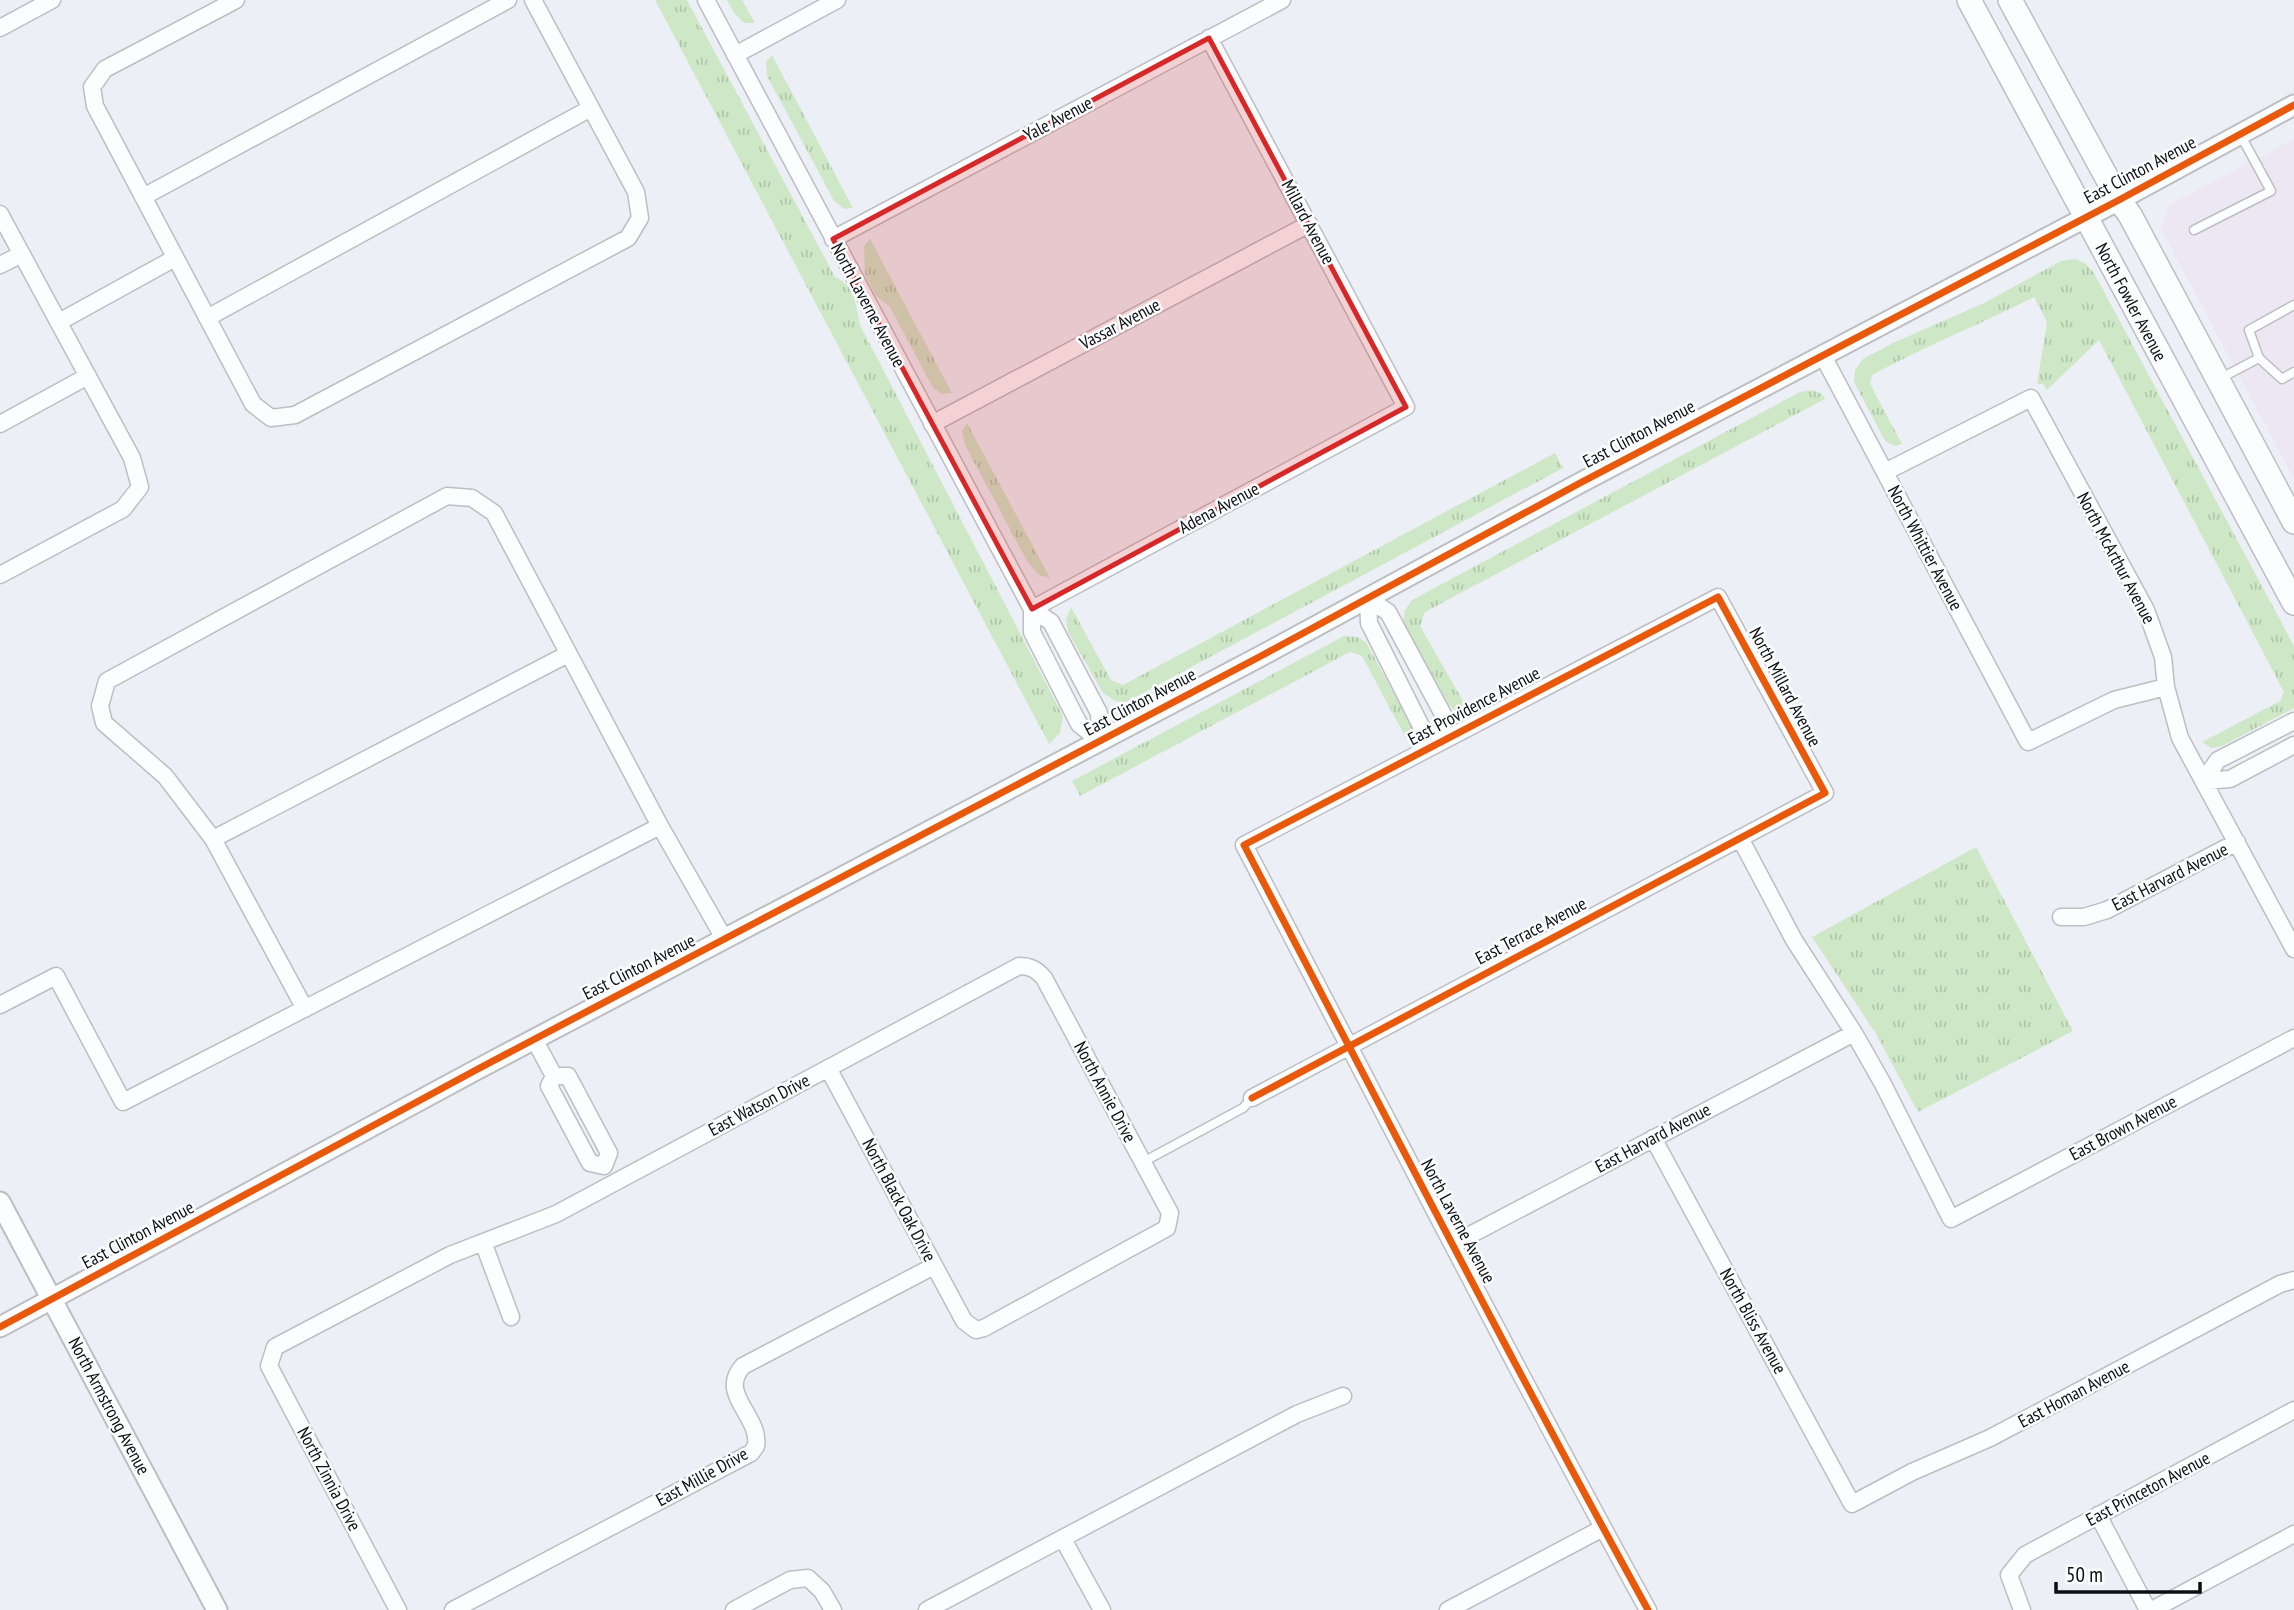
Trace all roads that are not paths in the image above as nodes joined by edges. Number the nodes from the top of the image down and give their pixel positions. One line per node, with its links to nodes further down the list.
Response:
1 (52, 0): 10 (street)
2 (236, 0): 16 (street)
3 (508, 0): 16 (street)
4 (533, 0): 14 (street)
5 (706, 0): 12 (street, North Laverne Avenue)
6 (837, 0): 12 (street)
7 (1282, 0): 11 (street, Yale Avenue)
8 (1969, 0): 19 (main road, North Fowler Avenue)
9 (2010, 0): 17 (main road)
10 (0, 28)
11 (1209, 38): 20 (street, Millard Avenue); 22 (street, Yale Avenue)
12 (735, 55): 22 (street, North Laverne Avenue)
13 (2294, 105): 15 (street, East Clinton Avenue)
14 (592, 108): 27 (street); 27 (street)
15 (2239, 134): 17 (street, East Clinton Avenue); 21 (lane)
16 (144, 197): 24 (street)
17 (2119, 200): 19 (street, East Clinton Avenue); 33 (main road)
18 (0, 214): 23 (street)
19 (2085, 217): 29 (street, East Clinton Avenue); 42 (main road, North Fowler Avenue)
20 (1309, 225): 34 (street, Millard Avenue); 36 (street, Vassar Avenue)
21 (2194, 230)
22 (833, 239): 36 (street, North Laverne Avenue)
23 (22, 254): 25 (street); 28 (street)
24 (176, 258): 27 (street); 28 (street)
25 (0, 265)
26 (2294, 305): 30 (lane)
27 (207, 318)
28 (59, 322): 32 (street)
29 (1822, 354): 37 (street, North Whittier Avenue); 41 (street, East Clinton Avenue)
30 (2259, 358): 31 (lane); 33 (lane)
31 (2294, 372)
32 (88, 376): 35 (street); 39 (street)
33 (2218, 379): 38 (main road)
34 (1406, 407): 43 (street, Adena Avenue)
35 (0, 424)
36 (932, 424): 43 (street, North Laverne Avenue)
37 (1885, 472): 45 (street, North Whittier Avenue); 45 (street, North McArthur Avenue)
38 (2294, 522)
39 (0, 575)
40 (1718, 597): 47 (street, East Providence Avenue); 51 (street, North Millard Avenue)
41 (1368, 599): 47 (street); 47 (street); 48 (street, East Clinton Avenue)
42 (2294, 603)
43 (1032, 609): 48 (street); 48 (street)
44 (569, 654): 52 (street); 54 (street); 54 (street)
45 (2166, 687): 50 (street, North McArthur Avenue)
46 (2294, 721): 50 (street)
47 (1442, 740): 56 (street, East Providence Avenue)
48 (1100, 741): 58 (street, East Clinton Avenue)
49 (2294, 745): 50 (street)
50 (2203, 781): 55 (street, North McArthur Avenue)
51 (1825, 793): 53 (street, East Terrace Avenue)
52 (660, 826): 58 (street); 62 (street)
53 (1740, 838): 63 (street); 66 (street, East Terrace Avenue)
54 (213, 839): 62 (street)
55 (2237, 842): 57 (street, East Harvard Avenue); 59 (street, North McArthur Avenue)
56 (1244, 845): 66 (street, North Laverne Avenue)
57 (2061, 917)
58 (725, 940): 65 (street, East Clinton Avenue)
59 (2294, 949)
60 (1033, 968): 67 (street, East Watson Drive); 70 (street, North Annie Drive)
61 (0, 1005): 62 (street)
62 (305, 1009)
63 (1854, 1033): 64 (street, East Brown Avenue); 69 (street, East Harvard Avenue)
64 (2294, 1038)
65 (534, 1039): 71 (street); 77 (street, East Clinton Avenue)
66 (1349, 1046): 68 (street, East Terrace Avenue); 74 (street, North Laverne Avenue)
67 (828, 1068): 71 (street, East Watson Drive); 75 (street, North Black Oak Drive)
68 (1252, 1098): 70 (lane)
69 (1653, 1138): 74 (street, East Harvard Avenue); 84 (street, North Bliss Avenue)
70 (1143, 1162): 80 (street, North Annie Drive)
71 (614, 1183): 73 (street, East Watson Drive)
72 (0, 1202): 77 (street, North Armstrong Avenue)
73 (483, 1242): 78 (street); 81 (street, East Watson Drive)
74 (1452, 1244): 86 (street, North Laverne Avenue)
75 (934, 1266): 80 (street, North Black Oak Drive); 91 (street, East Millie Drive)
76 (2294, 1280): 84 (street, East Homan Avenue)
77 (52, 1299): 79 (street, East Clinton Avenue); 89 (street, North Armstrong Avenue)
78 (511, 1317)
79 (0, 1327)
80 (973, 1329)
81 (275, 1347): 90 (street, North Zinnia Drive)
82 (1343, 1396): 88 (street)
83 (2294, 1410): 85 (street, East Princeton Avenue)
84 (1852, 1504)
85 (2098, 1515): 98 (street, East Princeton Avenue); 99 (street)
86 (1603, 1528): 96 (street); 97 (street, North Laverne Avenue)
87 (2294, 1534): 99 (street)
88 (1063, 1539): 94 (street); 95 (street)
89 (217, 1610)
90 (398, 1610)
91 (453, 1610)
92 (734, 1610): 93 (street)
93 (833, 1610)
94 (927, 1610)
95 (1102, 1610)
96 (1448, 1610)
97 (1648, 1610)
98 (2022, 1610)
99 (2150, 1610)

